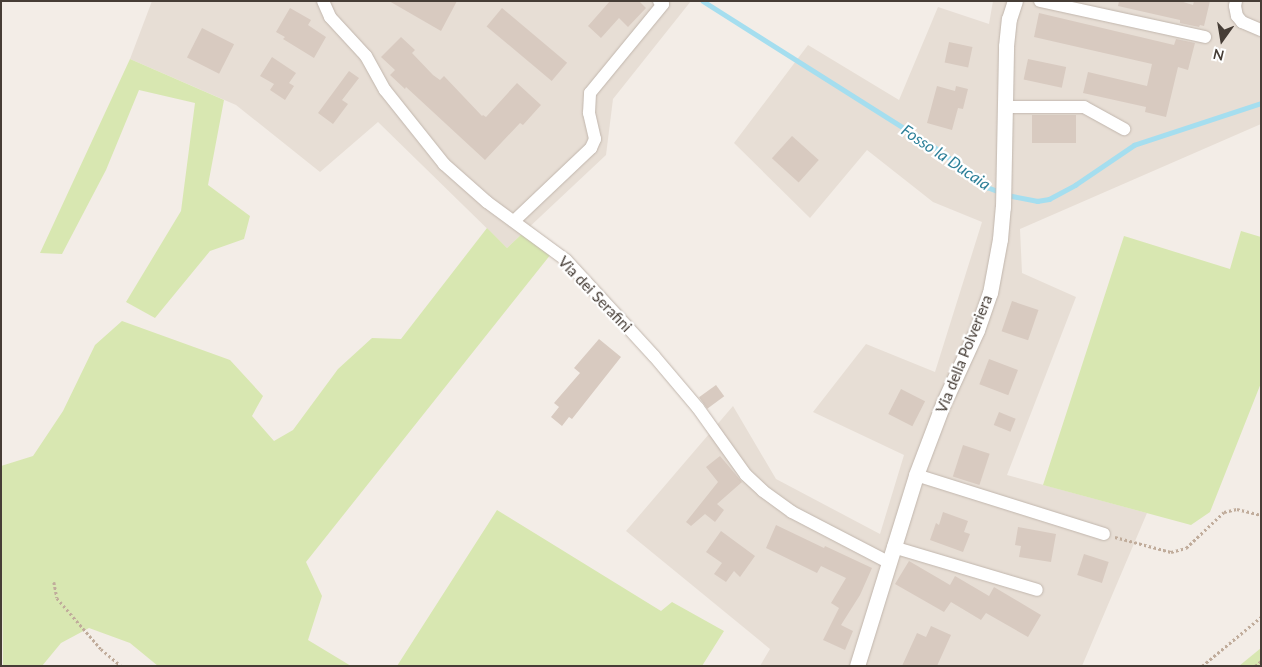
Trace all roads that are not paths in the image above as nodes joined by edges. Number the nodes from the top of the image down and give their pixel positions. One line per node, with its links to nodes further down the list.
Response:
1 (323, 1): 10 (street, Via dei Serafini)
2 (659, 1): 10 (street)
3 (1015, 1): 8 (street, Via della Polveriera)
4 (1040, 1): 7 (street)
5 (1236, 1): 6 (street)
6 (1261, 30)
7 (1205, 37)
8 (1004, 107): 9 (street); 11 (street, Via della Polveriera)
9 (1124, 129)
10 (514, 221): 13 (street, Via dei Serafini)
11 (916, 475): 12 (street); 13 (street, Via della Polveriera)
12 (1104, 534)
13 (891, 555): 14 (street, Via dei Serafini); 15 (street, Via della Polveriera)
14 (1037, 590)
15 (857, 666)

